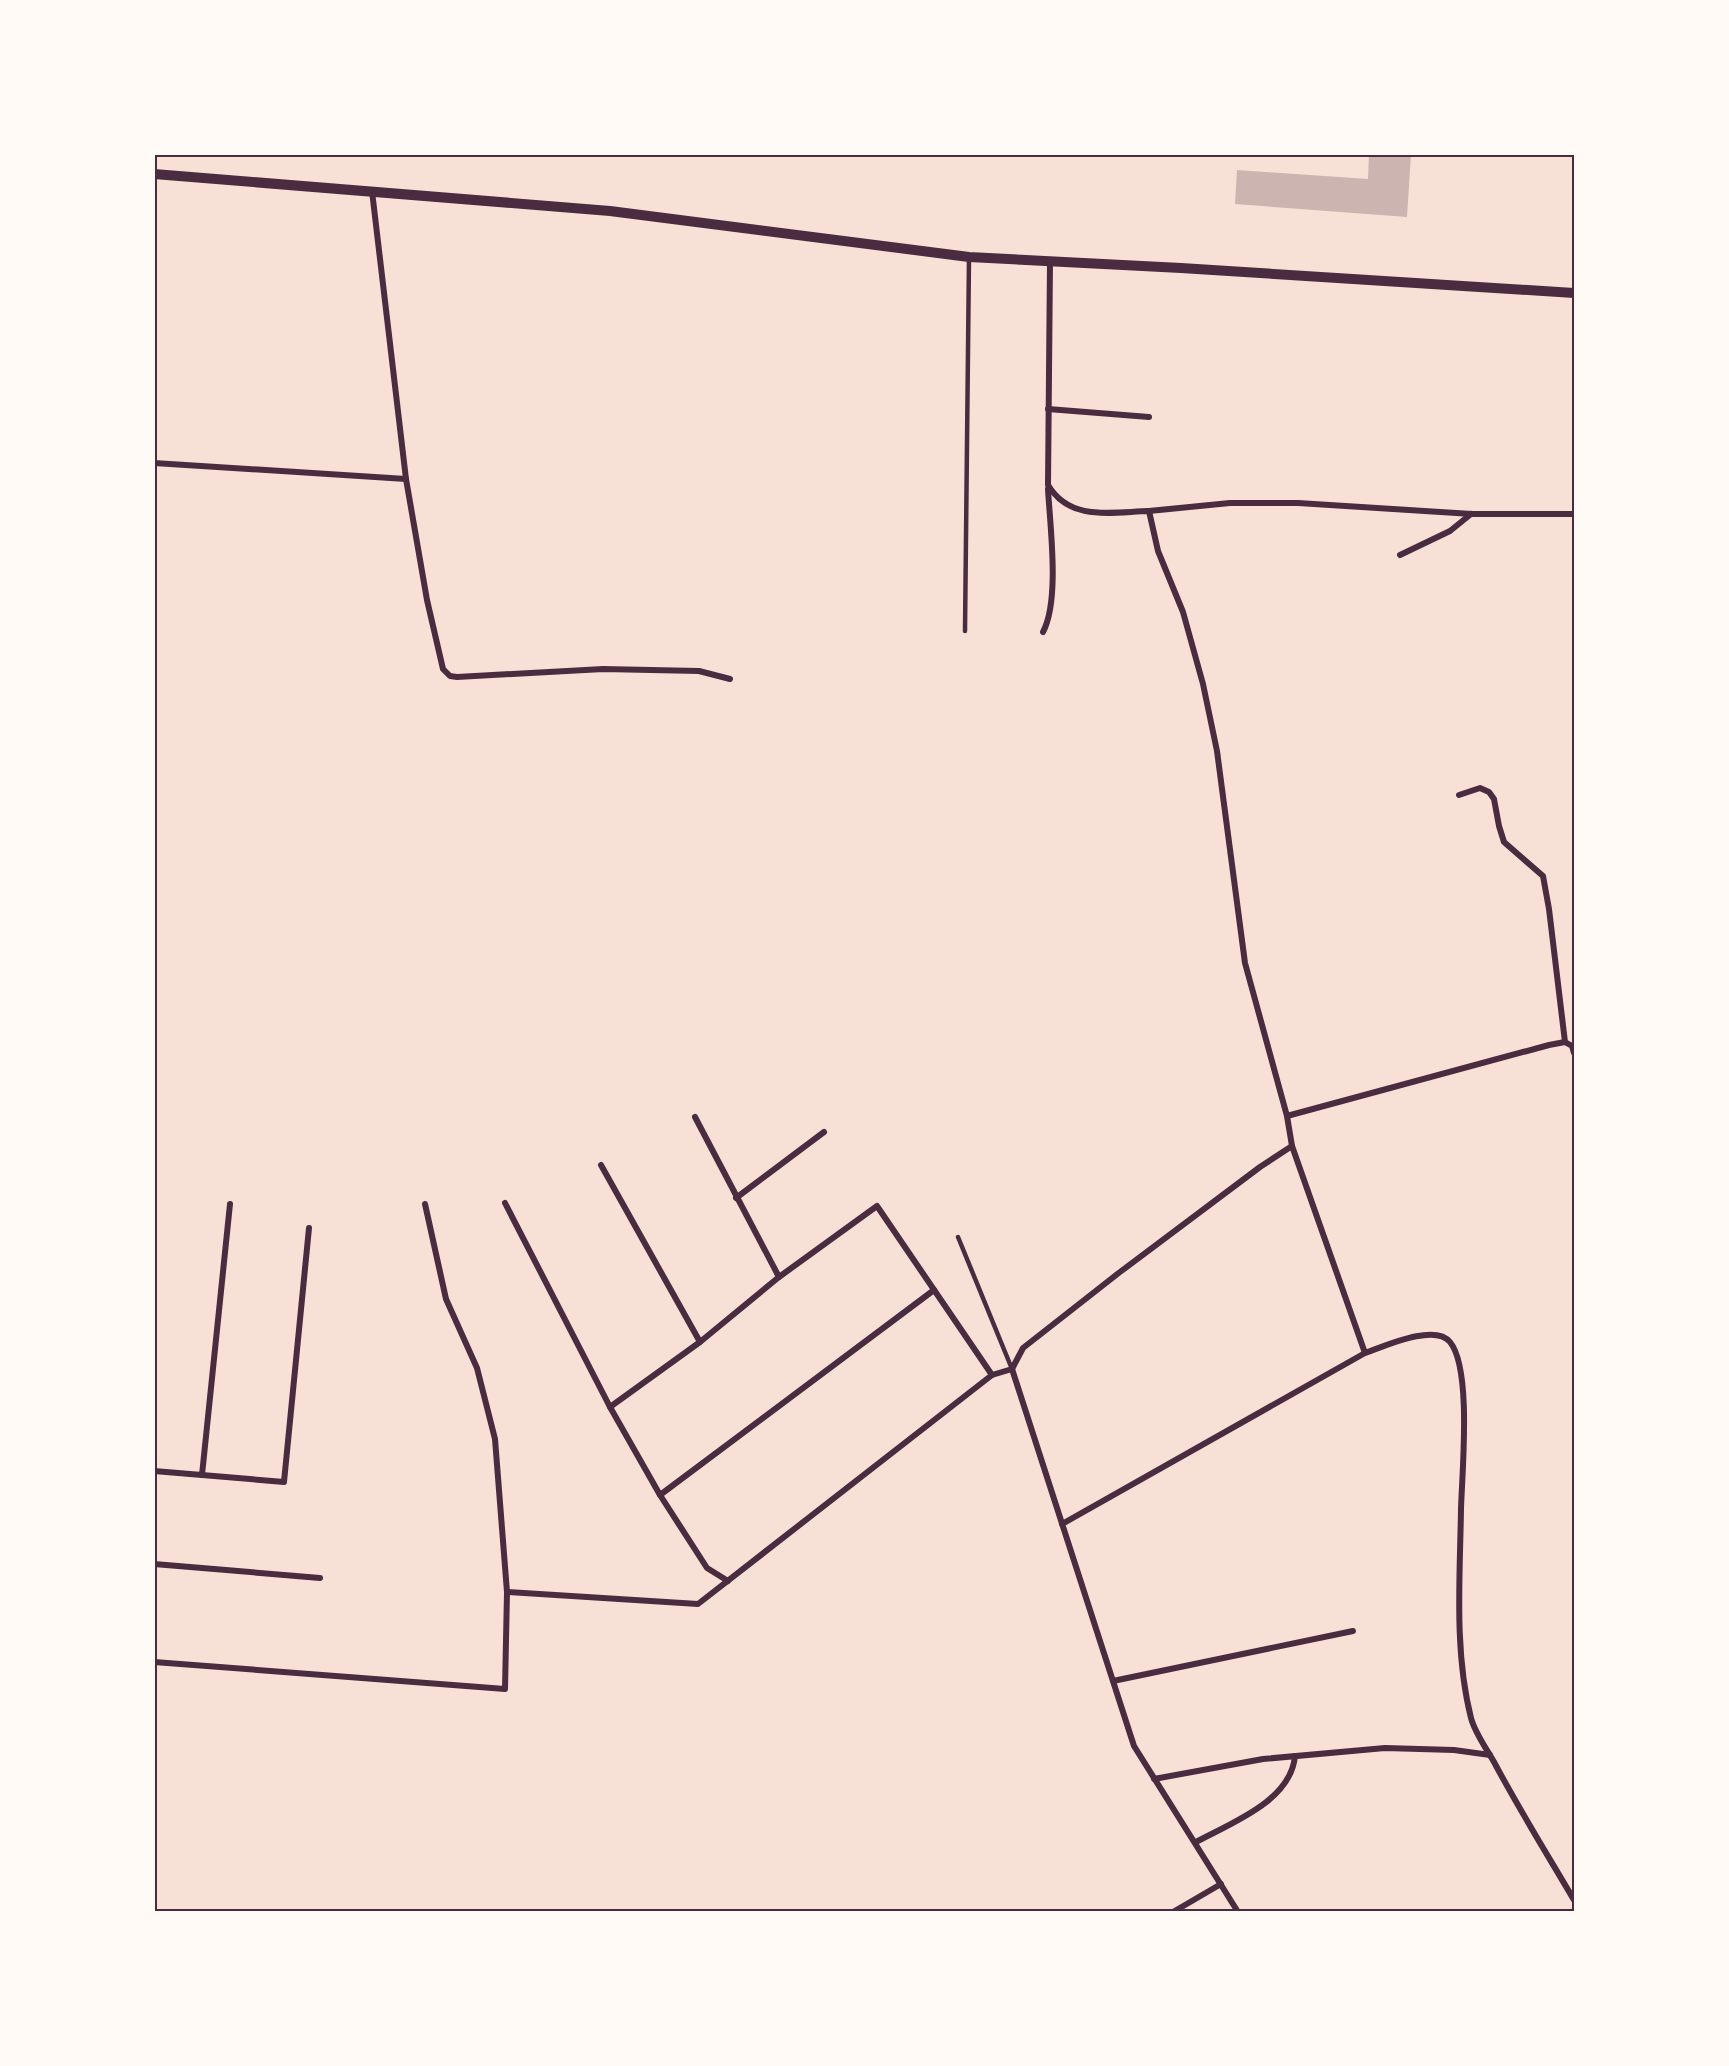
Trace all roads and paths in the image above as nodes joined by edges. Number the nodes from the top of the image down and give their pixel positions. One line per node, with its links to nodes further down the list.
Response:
1 (154, 174): 2 (street)
2 (372, 191): 3 (street); 9 (street)
3 (969, 257): 4 (street); 15 (lane)
4 (1050, 261): 5 (street); 6 (street)
5 (1575, 293)
6 (1048, 409): 7 (street); 10 (street)
7 (1149, 417)
8 (154, 463): 9 (street)
9 (406, 479): 17 (street)
10 (1048, 485): 11 (street); 16 (street)
11 (1149, 511): 12 (street); 21 (street)
12 (1472, 514): 13 (street); 14 (street)
13 (1575, 514)
14 (1400, 555)
15 (965, 630)
16 (1043, 632)
17 (729, 679)
18 (1459, 795): 19 (street)
19 (1565, 1042): 20 (street); 21 (street)
20 (1575, 1053)
21 (1287, 1116): 24 (street)
22 (695, 1117): 26 (street)
23 (824, 1132): 26 (street)
24 (1292, 1146): 35 (street); 36 (street)
25 (601, 1165): 34 (street)
26 (736, 1198): 32 (street)
27 (506, 1203): 38 (street)
28 (230, 1204): 40 (street)
29 (425, 1204): 46 (street)
30 (309, 1228): 40 (street)
31 (958, 1237): 36 (lane)
32 (779, 1277): 33 (street); 34 (street)
33 (934, 1290): 37 (street); 41 (street)
34 (700, 1342): 38 (street)
35 (1365, 1353): 42 (street); 50 (street)
36 (1012, 1369): 37 (street); 42 (street)
37 (992, 1375): 45 (street)
38 (610, 1407): 41 (street)
39 (154, 1471): 40 (street)
40 (202, 1475)
41 (660, 1495): 45 (street)
42 (1062, 1524): 49 (street)
43 (154, 1564): 44 (street)
44 (320, 1578)
45 (728, 1581): 46 (street)
46 (507, 1592): 48 (street)
47 (1353, 1630): 49 (street)
48 (154, 1662)
49 (1113, 1681): 52 (street)
50 (1490, 1755): 51 (street); 55 (street)
51 (1296, 1756): 52 (street); 53 (street)
52 (1154, 1779): 53 (street)
53 (1196, 1842): 54 (street)
54 (1221, 1884): 56 (street); 57 (street)
55 (1575, 1900)
56 (1173, 1911)
57 (1238, 1911)

